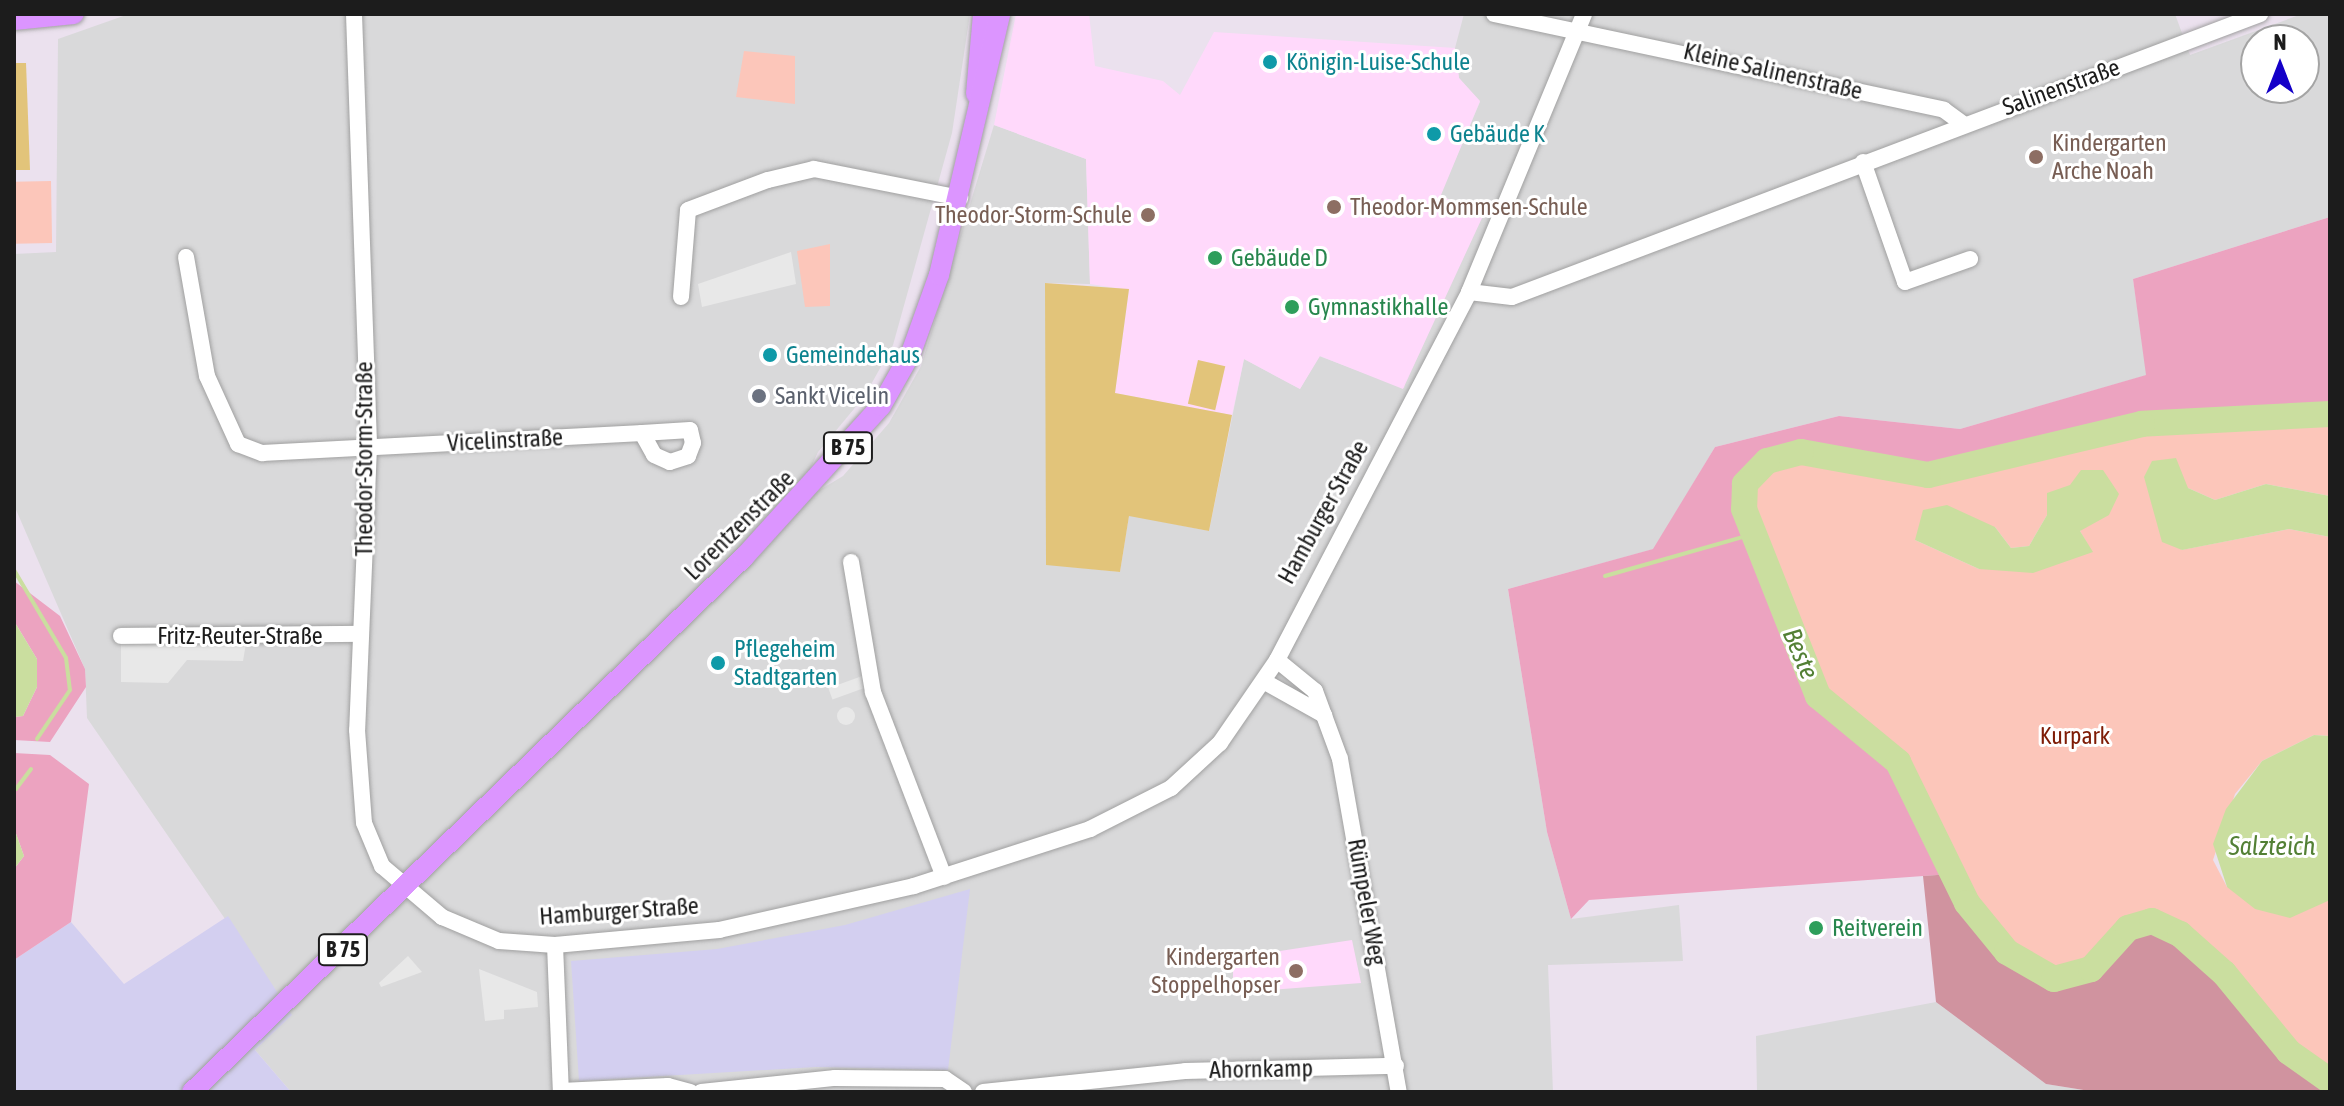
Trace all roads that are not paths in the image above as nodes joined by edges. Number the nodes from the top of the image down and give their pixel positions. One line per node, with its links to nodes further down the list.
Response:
1 (74, 14): 7 (main road)
2 (354, 14): 18 (street, Theodor-Storm-Straße)
3 (983, 14): 9 (main road, Lorentzenstraße / B 75)
4 (1000, 14): 9 (main road, Lorentzenstraße / B 75)
5 (1494, 14): 8 (street, Kleine Salinenstraße)
6 (2260, 14): 10 (street, Salinenstraße)
7 (14, 20)
8 (1582, 21): 10 (street, Kleine Salinenstraße); 15 (street, Hamburger Straße)
9 (979, 114): 12 (main road, Lorentzenstraße / B 75)
10 (1962, 123): 11 (street, Salinenstraße)
11 (1863, 162): 14 (street); 15 (street, Salinenstraße)
12 (960, 198): 16 (street); 26 (main road, Lorentzenstraße / B 75)
13 (186, 257): 18 (street, Vicelinstraße)
14 (1970, 259)
15 (1469, 292): 22 (street, Hamburger Straße)
16 (681, 297)
17 (642, 433): 18 (street, Vicelinstraße)
18 (369, 447): 20 (street, Theodor-Storm-Straße)
19 (851, 562): 25 (street)
20 (360, 634): 21 (street, Fritz-Reuter-Straße); 26 (street, Theodor-Storm-Straße)
21 (121, 636)
22 (1277, 660): 23 (street, Hamburger Straße); 24 (street, Rümpeler Weg)
23 (1265, 682): 24 (street); 25 (street, Hamburger Straße)
24 (1324, 715): 28 (street, Rümpeler Weg)
25 (944, 877): 27 (street, Hamburger Straße)
26 (405, 891): 27 (street, Hamburger Straße); 29 (main road, B 75)
27 (555, 945): 30 (street)
28 (1396, 1066): 34 (street, Ahornkamp); 35 (street, Rümpeler Weg)
29 (192, 1092)
30 (561, 1092): 31 (street)
31 (690, 1092)
32 (701, 1092): 33 (street)
33 (964, 1092)
34 (983, 1092)
35 (1399, 1092)

